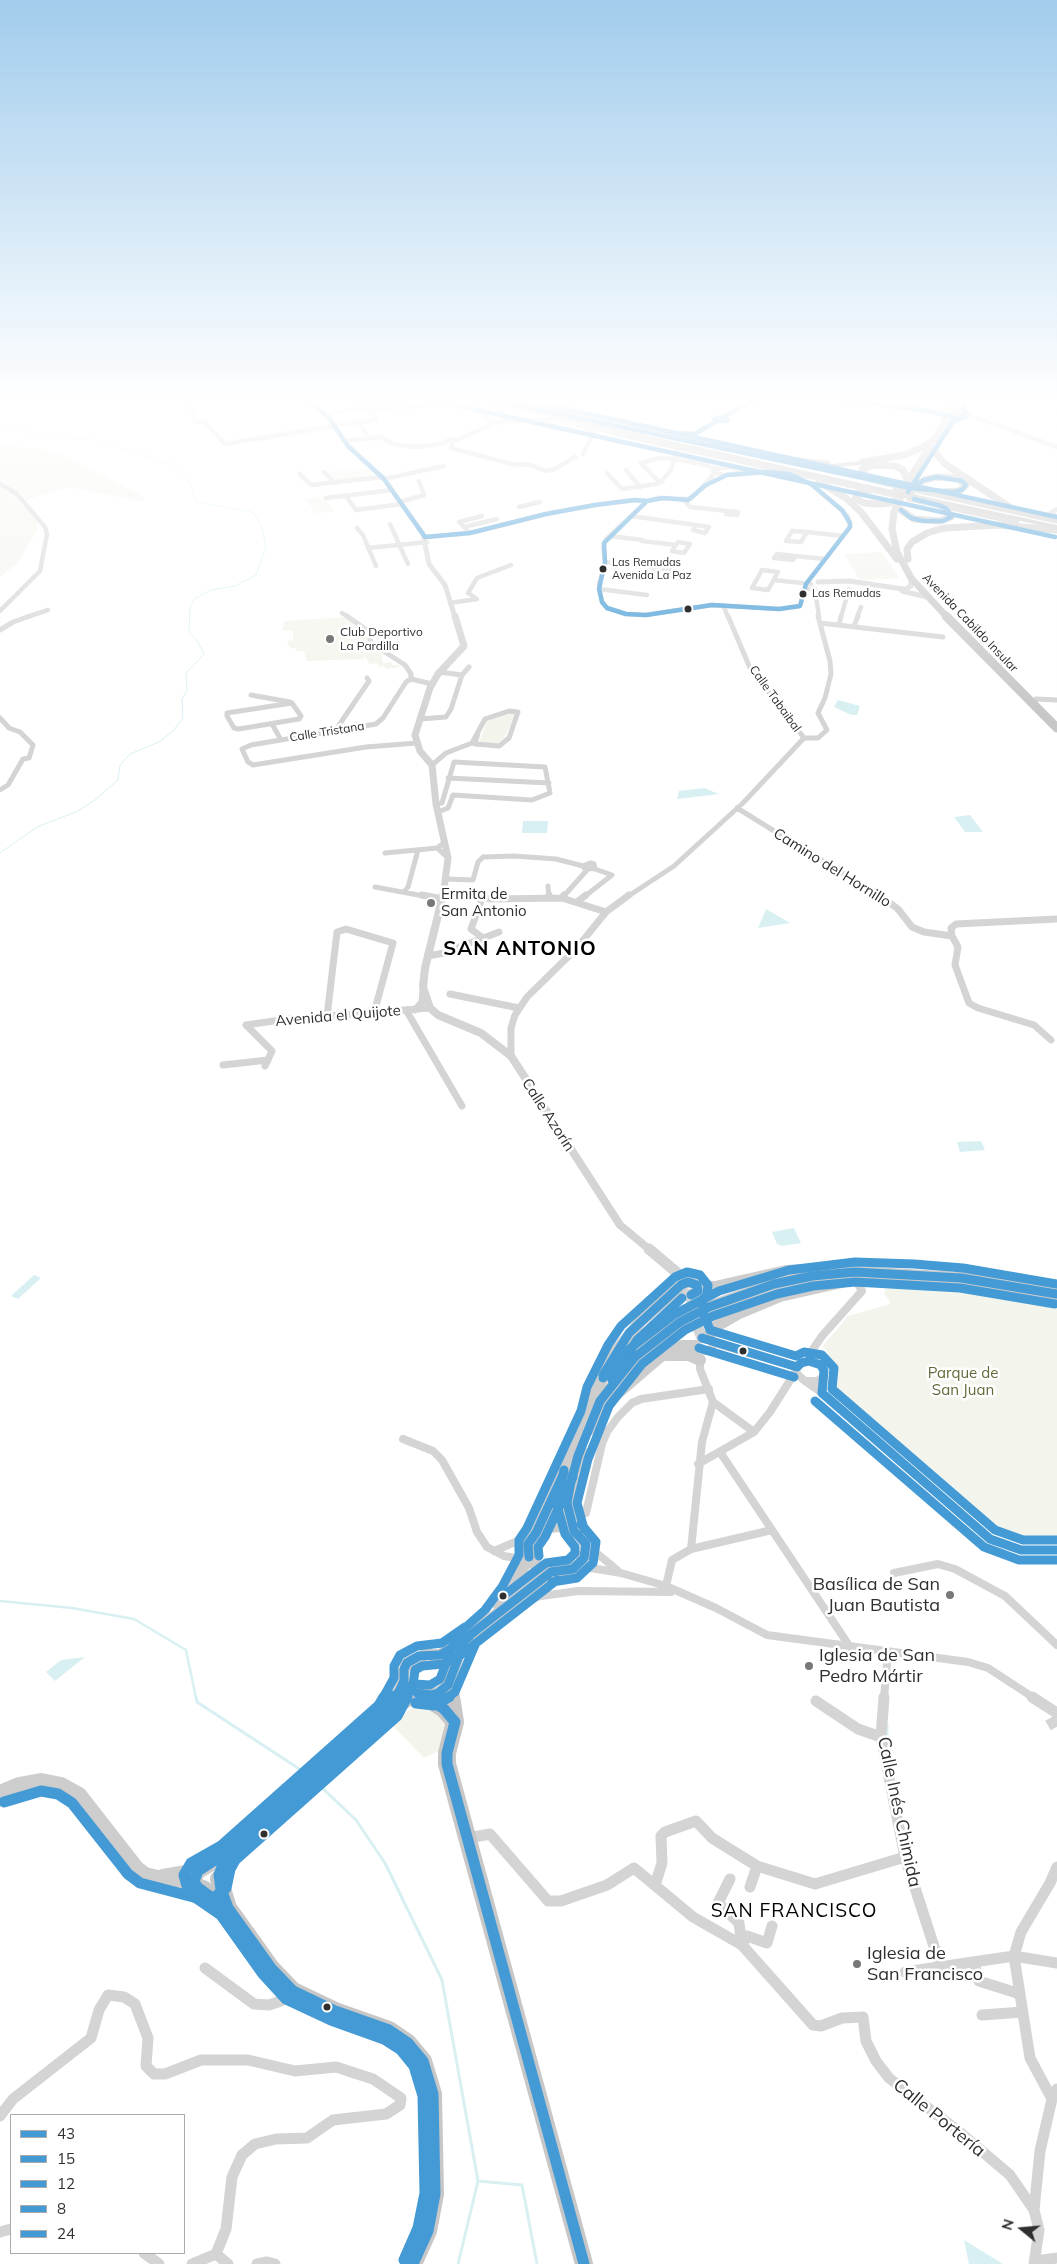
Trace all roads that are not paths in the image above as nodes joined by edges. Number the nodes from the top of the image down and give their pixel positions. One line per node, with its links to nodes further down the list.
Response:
1 (647, 501): 29 (street)
2 (689, 501): 25 (street)
3 (24, 502): 76 (street)
4 (350, 502): 21 (street)
5 (375, 502): 21 (street)
6 (405, 502): 18 (street)
7 (540, 502): 20 (street)
8 (624, 502): 26 (street)
9 (832, 502): 45 (street)
10 (850, 502): 55 (main road)
11 (863, 502): 12 (main road)
12 (891, 502)
13 (896, 502): 55 (main road, Avenida Cabildo Insular)
14 (906, 502): 24 (main road, Avenida Cabildo Insular)
15 (953, 502): 38 (highway)
16 (962, 502): 27 (main road)
17 (1001, 502): 27 (main road)
18 (401, 503): 21 (street); 46 (street)
19 (932, 503): 24 (main road); 38 (main road)
20 (530, 504): 22 (street); 26 (street)
21 (379, 507)
22 (518, 507)
23 (1057, 509): 31 (street)
24 (901, 510): 55 (main road, Avenida Cabildo Insular)
25 (727, 511)
26 (546, 514): 42 (street)
27 (1026, 514): 38 (main road)
28 (482, 516): 39 (street)
29 (631, 516): 33 (street); 44 (street)
30 (676, 516): 34 (street)
31 (1057, 516)
32 (497, 519): 39 (street)
33 (662, 520): 34 (street); 37 (street)
34 (672, 521): 36 (street)
35 (390, 524): 48 (street)
36 (708, 524)
37 (658, 525)
38 (1057, 526): 55 (main road)
39 (464, 527): 42 (street)
40 (357, 528): 51 (street)
41 (807, 532): 45 (street)
42 (470, 533): 46 (street)
43 (646, 535): 47 (street)
44 (610, 536): 47 (street); 56 (street)
45 (843, 536): 53 (street)
46 (426, 540): 48 (street); 72 (street)
47 (642, 540): 49 (street); 50 (street)
48 (399, 545): 51 (street); 57 (street)
49 (676, 545)
50 (638, 546)
51 (368, 548): 59 (street)
52 (795, 556): 53 (street)
53 (825, 559): 65 (street)
54 (640, 561): 60 (street)
55 (905, 561): 62 (main road, Avenida Cabildo Insular); 90 (main road, Avenida Cabildo Insular)
56 (605, 562): 60 (street); 68 (street)
57 (408, 564)
58 (511, 565): 72 (street)
59 (376, 566)
60 (637, 566): 61 (street)
61 (658, 568): 61 (street)
62 (911, 578): 69 (street); 71 (main road, Avenida Cabildo Insular)
63 (774, 580): 63 (street); 65 (street)
64 (620, 584): 70 (street)
65 (811, 584): 69 (street); 73 (street); 78 (street)
66 (652, 588): 70 (street)
67 (849, 589): 79 (street)
68 (599, 590): 70 (street); 73 (street)
69 (907, 590): 71 (street)
70 (614, 591)
71 (927, 597): 97 (main road, Avenida Cabildo Insular)
72 (450, 603): 84 (street)
73 (723, 605): 100 (street, Calle Tabaibal)
74 (861, 606): 80 (street)
75 (48, 610): 81 (street)
76 (0, 611)
77 (342, 613): 87 (street)
78 (820, 623): 79 (street); 100 (street)
79 (839, 625): 80 (street)
80 (854, 626): 82 (street)
81 (0, 630)
82 (942, 637)
83 (469, 667): 85 (street)
84 (439, 672): 85 (street); 88 (street)
85 (462, 675): 94 (street)
86 (367, 678): 98 (street)
87 (411, 679): 88 (street); 98 (street, Calle Tristana)
88 (432, 684): 94 (street)
89 (251, 695): 92 (street)
90 (1036, 699): 91 (street); 95 (main road, Avenida Cabildo Insular)
91 (1057, 700)
92 (292, 703): 96 (street); 96 (street)
93 (0, 718): 108 (street)
94 (420, 719): 102 (street)
95 (1057, 720)
96 (272, 724): 101 (street)
97 (1057, 728)
98 (335, 731): 101 (street, Calle Tristana)
99 (478, 734): 103 (street); 103 (street); 104 (street)
100 (804, 738): 112 (street)
101 (281, 740): 102 (street, Calle Tristana)
102 (417, 743): 105 (street)
103 (487, 747): 104 (street)
104 (454, 750): 105 (street)
105 (432, 765): 111 (street)
106 (448, 778): 107 (street); 107 (street); 109 (street)
107 (549, 783): 110 (street)
108 (0, 790)
109 (444, 795): 110 (street); 111 (street)
110 (453, 795): 111 (street)
111 (437, 808): 113 (street)
112 (737, 808): 128 (street); 133 (street, Camino del Hornillo)
113 (445, 842): 114 (street); 117 (street)
114 (437, 848): 115 (street); 117 (street)
115 (418, 850): 116 (street); 122 (street)
116 (385, 852)
117 (448, 858): 119 (street)
118 (585, 868): 119 (street); 126 (street); 127 (street)
119 (446, 879): 123 (street)
120 (548, 886): 125 (street)
121 (375, 887): 122 (street)
122 (404, 892): 123 (street)
123 (443, 896): 124 (street); 135 (street)
124 (482, 898): 125 (street); 134 (street)
125 (549, 898): 126 (street)
126 (562, 898): 127 (street)
127 (577, 902): 128 (street)
128 (606, 912): 139 (street)
129 (1057, 919): 130 (street)
130 (1010, 920): 131 (street); 133 (street)
131 (1057, 923)
132 (499, 932): 134 (street)
133 (952, 936): 144 (street)
134 (483, 938): 135 (street)
135 (428, 956): 136 (street)
136 (423, 987): 138 (street); 141 (street)
137 (450, 994): 139 (street)
138 (430, 1008): 141 (street, Avenida el Quijote); 145 (street, Calle Azorín)
139 (519, 1008): 145 (street)
140 (406, 1010): 141 (street, Avenida el Quijote); 142 (street, Avenida el Quijote); 147 (street)
141 (415, 1010)
142 (374, 1013): 143 (street, Avenida el Quijote); 143 (street)
143 (327, 1016): 146 (street, Avenida el Quijote)
144 (1051, 1040)
145 (511, 1056): 150 (street, Calle Azorín)
146 (223, 1065)
147 (462, 1106)
148 (914, 1274): 149 (main road); 150 (main road); 151 (main road); 159 (main road, bridge)
149 (845, 1280): 152 (main road); 153 (street)
150 (689, 1288): 152 (street); 161 (main road)
151 (1057, 1294)
152 (702, 1349): 154 (street); 157 (street); 163 (main road)
153 (809, 1361): 154 (street); 155 (street)
154 (796, 1369): 156 (street); 162 (street)
155 (823, 1377): 156 (street); 158 (street)
156 (805, 1381): 158 (street)
157 (709, 1389): 160 (street); 167 (street)
158 (822, 1393): 173 (street)
159 (600, 1401): 161 (main road); 163 (main road)
160 (713, 1402): 162 (street); 166 (street)
161 (591, 1414): 170 (main road)
162 (754, 1432): 165 (street)
163 (587, 1433): 169 (main road)
164 (403, 1438): 174 (street)
165 (720, 1452): 166 (street); 168 (street)
166 (698, 1464): 172 (street)
167 (586, 1513)
168 (772, 1530): 172 (street); 186 (street)
169 (574, 1531): 170 (main road); 171 (main road)
170 (535, 1534): 174 (street); 175 (main road)
171 (586, 1544): 176 (main road); 178 (street)
172 (691, 1549): 180 (street)
173 (1057, 1550)
174 (494, 1551): 175 (street)
175 (529, 1556): 177 (main road); 183 (main road)
176 (573, 1569): 177 (main road); 178 (street)
177 (551, 1572): 182 (main road)
178 (621, 1573): 180 (street)
179 (894, 1573): 185 (street)
180 (666, 1586): 181 (street)
181 (687, 1594): 182 (street); 186 (street)
182 (504, 1608): 183 (main road)
183 (492, 1617): 184 (main road)
184 (465, 1640): 188 (main road); 189 (main road)
185 (1057, 1645)
186 (850, 1647): 187 (street)
187 (887, 1652): 194 (street); 196 (street, Calle Inés Chimida)
188 (434, 1655): 189 (main road); 190 (main road)
189 (450, 1679): 191 (main road); 195 (main road)
190 (404, 1681): 191 (main road); 193 (main road)
191 (420, 1694): 193 (main road); 195 (main road)
192 (816, 1701): 196 (street)
193 (390, 1709): 199 (main road)
194 (1052, 1713)
195 (455, 1722): 198 (main road)
196 (881, 1737): 200 (street, Calle Inés Chimida)
197 (0, 1793): 205 (main road)
198 (468, 1838): 207 (street); 236 (main road)
199 (227, 1854): 203 (main road); 204 (main road)
200 (905, 1857): 201 (street); 217 (street, Calle Inés Chimida)
201 (757, 1866): 207 (street); 208 (street)
202 (1057, 1867): 213 (street)
203 (201, 1869): 204 (main road); 205 (main road); 209 (main road)
204 (219, 1877): 209 (main road); 210 (main road)
205 (160, 1878): 209 (main road)
206 (730, 1879): 212 (street)
207 (654, 1884): 212 (street)
208 (750, 1887)
209 (200, 1888): 210 (main road)
210 (228, 1908): 219 (main road)
211 (772, 1926): 212 (street)
212 (742, 1945): 225 (street, Calle Portería)
213 (1014, 1956): 214 (street); 215 (street); 220 (street)
214 (974, 1963): 217 (street); 220 (street)
215 (1057, 1964)
216 (205, 1968): 219 (street)
217 (941, 1968): 218 (street)
218 (906, 1972)
219 (293, 1991): 235 (main road)
220 (1020, 1994): 221 (street)
221 (1023, 2012): 222 (street); 223 (street)
222 (982, 2015)
223 (1055, 2094): 225 (street)
224 (0, 2116): 227 (street)
225 (1034, 2210): 229 (street)
226 (145, 2254): 230 (street)
227 (216, 2254): 231 (street); 232 (street)
228 (1057, 2258): 229 (street)
229 (1035, 2262)
230 (159, 2264)
231 (192, 2264)
232 (228, 2264)
233 (257, 2264): 234 (street)
234 (275, 2264)
235 (413, 2264)
236 (584, 2264)

